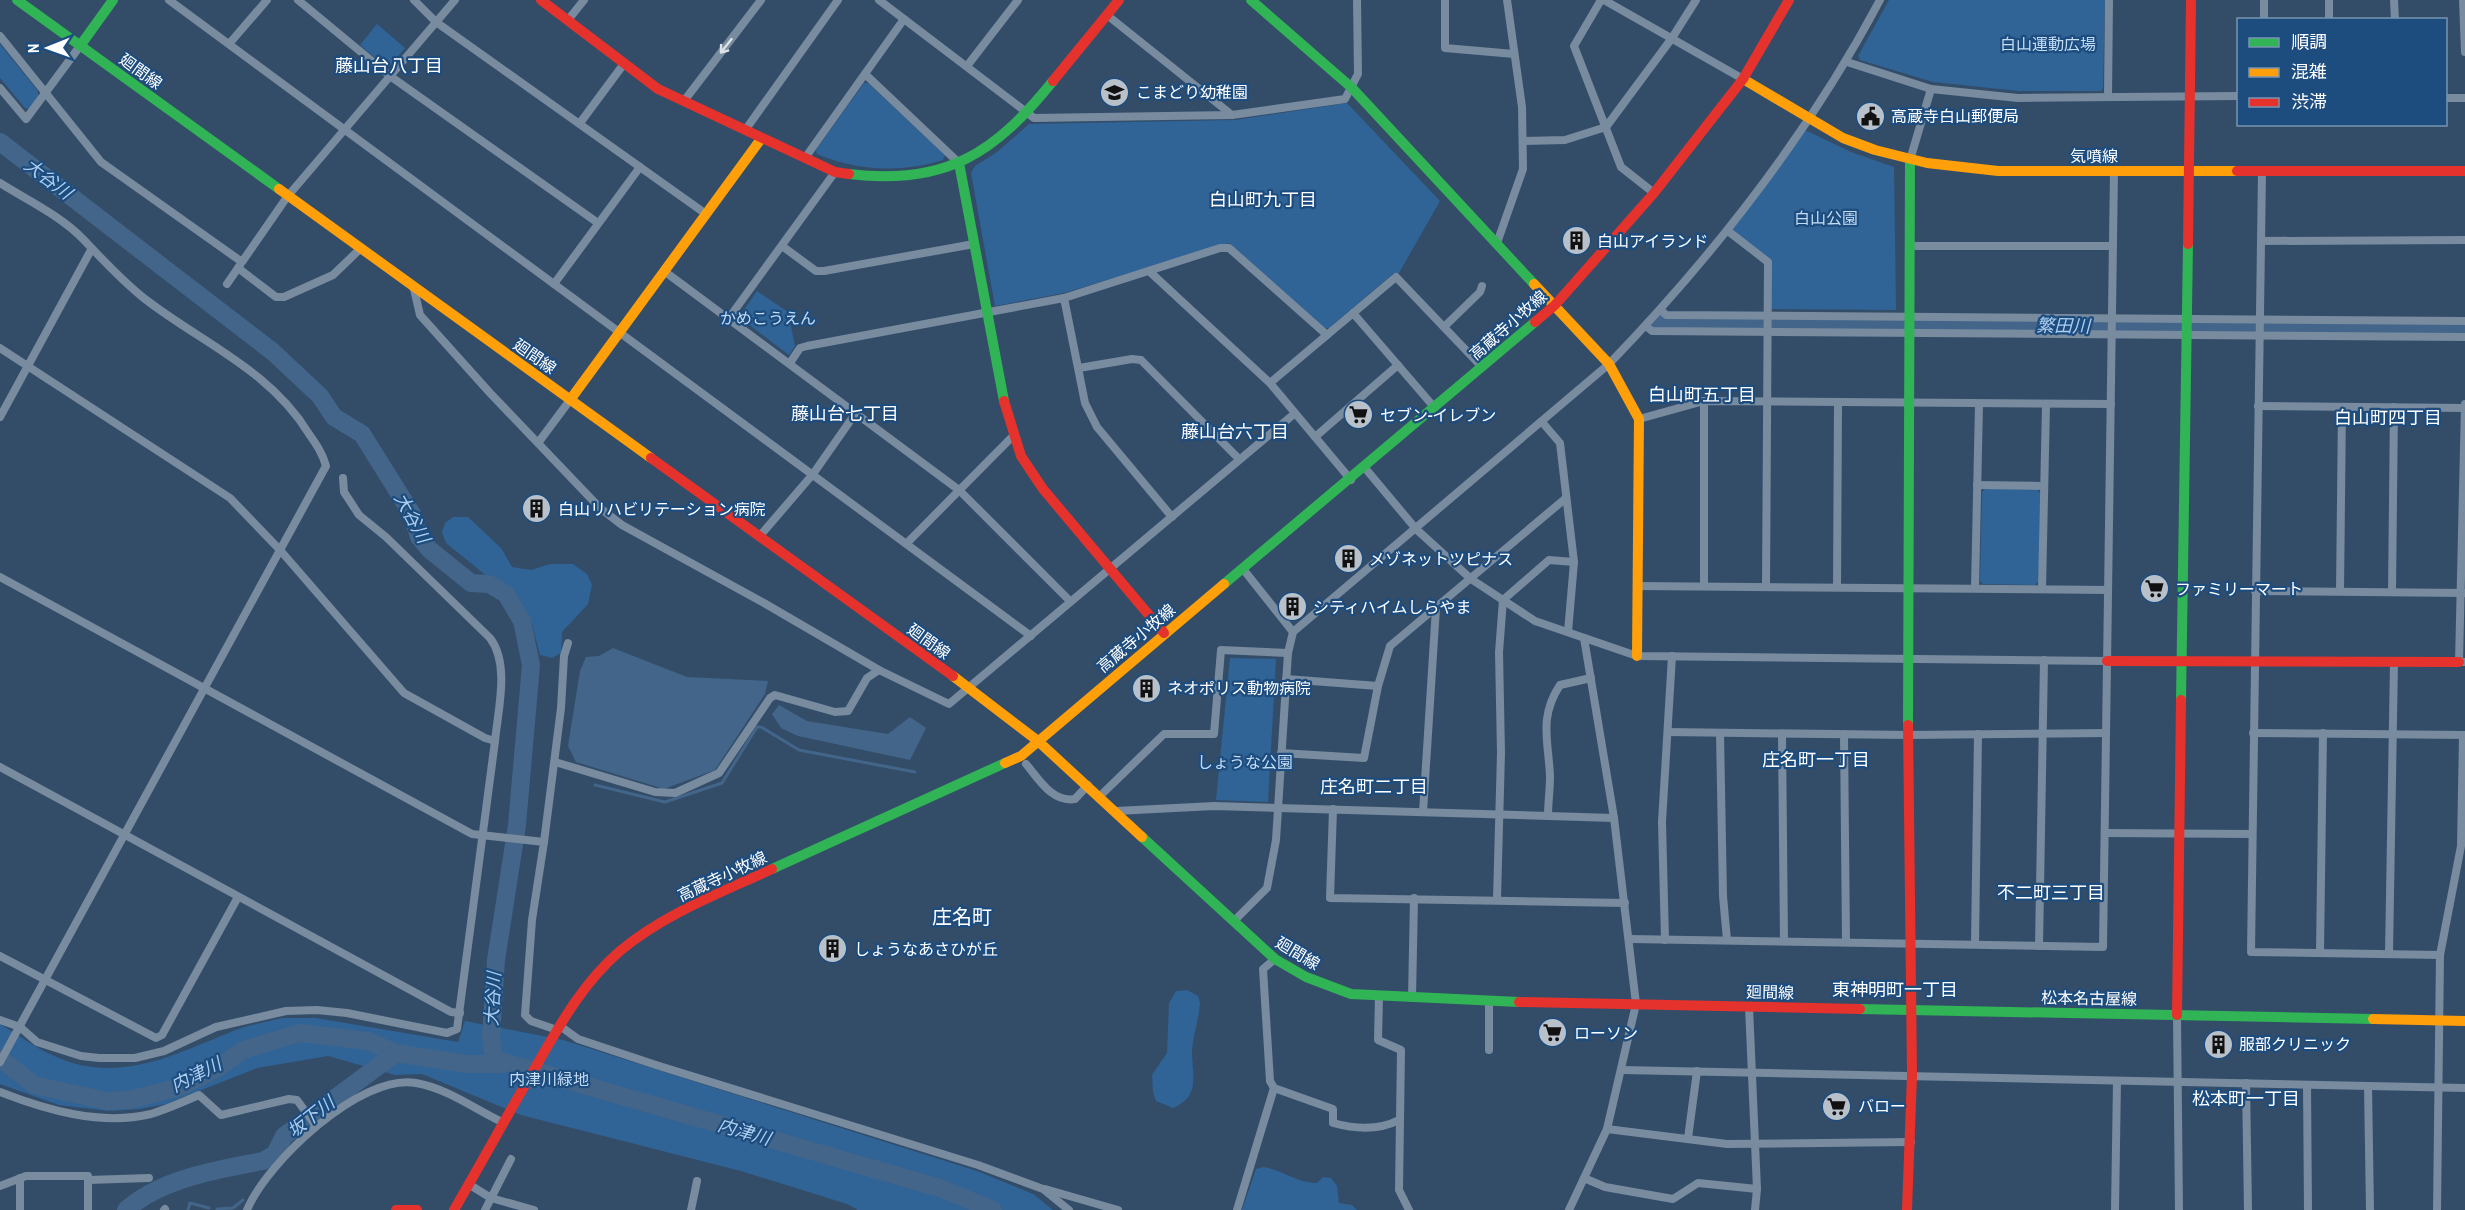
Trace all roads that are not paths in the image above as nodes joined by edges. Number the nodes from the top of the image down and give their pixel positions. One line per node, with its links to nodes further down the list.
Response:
1 (17, 0): 39 (street, 廻間線)
2 (113, 0): 39 (street)
3 (169, 0): 38 (street)
4 (267, 0): 38 (street)
5 (298, 0): 46 (street)
6 (414, 0): 35 (street)
7 (455, 0): 35 (street)
8 (541, 0): 34 (street)
9 (584, 0): 34 (street)
10 (761, 0): 57 (street, one-way to 57)
11 (838, 0): 63 (street)
12 (879, 0): 33 (street)
13 (1017, 0): 44 (street)
14 (1119, 0): 29 (street)
15 (1251, 0): 48 (street)
16 (1357, 0): 48 (street)
17 (1445, 0): 41 (street)
18 (1507, 0): 41 (street)
19 (1602, 0): 37 (street); 62 (street)
20 (1696, 0): 37 (street)
21 (1789, 0): 47 (street, 高蔵寺小牧線)
22 (1880, 0): 42 (street)
23 (2109, 0): 53 (street)
24 (2191, 0): 54 (street)
25 (2264, 0): 30 (street)
26 (2329, 0): 31 (street)
27 (2394, 0): 32 (street)
28 (2463, 0): 40 (street)
29 (1107, 15): 58 (street); 59 (street)
30 (2264, 18)
31 (2329, 18)
32 (2395, 18)
33 (904, 19): 44 (street); 45 (street)
34 (568, 20): 43 (street)
35 (436, 22): 46 (street); 61 (street)
36 (0, 36): 51 (street)
37 (1672, 38): 47 (street); 62 (street)
38 (229, 44): 64 (street)
39 (80, 46): 51 (street); 78 (street, 廻間線)
40 (2465, 52)
41 (1514, 54): 66 (street)
42 (1847, 62): 50 (street); 60 (street)
43 (623, 65): 57 (street); 61 (street)
44 (968, 66): 58 (street)
45 (865, 74): 67 (street); 69 (street)
46 (390, 76): 64 (street); 80 (street)
47 (1743, 79): 60 (street, 気噴線); 77 (street, 高蔵寺小牧線)
48 (1352, 87): 59 (street); 84 (street)
49 (0, 88): 51 (street)
50 (1931, 89): 53 (street); 68 (street)
51 (46, 93): 91 (street)
52 (2237, 96): 54 (street)
53 (2108, 97): 54 (street)
54 (2190, 97): 72 (street)
55 (2447, 98): 56 (street)
56 (2465, 98)
57 (684, 101): 63 (street)
58 (1027, 113): 59 (street); 69 (street)
59 (1232, 115)
60 (1808, 119): 68 (street, 気噴線); 81 (street)
61 (580, 123): 70 (street)
62 (1606, 127): 66 (street); 77 (street)
63 (746, 129): 65 (street)
64 (345, 130): 78 (street); 95 (street)
65 (761, 139): 67 (street); 79 (street)
66 (1523, 141): 84 (street)
67 (805, 158): 75 (street)
68 (1910, 160): 71 (street, 気噴線); 87 (street)
69 (959, 163): 75 (street); 85 (street)
70 (640, 167): 79 (street); 80 (street)
71 (2114, 171): 72 (street, 気噴線); 88 (street)
72 (2190, 171): 73 (street, 気噴線); 107 (street)
73 (2262, 171): 74 (street, 気噴線); 83 (street)
74 (2465, 171)
75 (835, 172): 86 (street)
76 (0, 183): 90 (street)
77 (1654, 193): 99 (street, 高蔵寺小牧線)
78 (287, 197): 89 (street, 廻間線); 91 (street)
79 (706, 214): 92 (street)
80 (598, 223): 95 (street)
81 (1728, 231): 100 (street); 103 (street)
82 (2465, 240): 83 (street)
83 (2261, 241): 108 (street)
84 (1497, 243): 99 (street)
85 (974, 244): 86 (street); 101 (street)
86 (782, 246): 105 (street)
87 (1911, 246): 88 (street); 104 (street)
88 (2113, 246): 106 (street)
89 (360, 249): 91 (street); 97 (street, 廻間線)
90 (91, 250): 123 (street); 163 (street)
91 (240, 265): 94 (street)
92 (664, 271): 105 (street); 113 (street)
93 (1149, 271): 98 (street); 115 (street); 127 (street)
94 (226, 284)
95 (554, 284): 113 (street)
96 (1482, 286): 111 (street)
97 (414, 289): 128 (street, 廻間線); 148 (street)
98 (1064, 298): 101 (street); 126 (street)
99 (1555, 305): 122 (street); 125 (street, 高蔵寺小牧線)
100 (1661, 310): 103 (street); 110 (street)
101 (987, 312): 121 (street); 146 (street)
102 (1353, 313): 111 (street); 115 (street); 124 (street)
103 (1768, 315): 104 (street); 112 (street)
104 (1911, 317): 106 (street); 114 (street)
105 (729, 318): 121 (street)
106 (2112, 318): 107 (street); 116 (street)
107 (2186, 319): 108 (street); 117 (street)
108 (2260, 320): 109 (street); 118 (street)
109 (2465, 321)
110 (1646, 326): 112 (street); 122 (street)
111 (1444, 327): 125 (street)
112 (1768, 331): 114 (street); 130 (street)
113 (619, 332): 128 (street); 152 (street)
114 (1911, 332): 116 (street); 132 (street)
115 (1327, 335): 127 (street)
116 (2112, 335): 117 (street); 134 (street)
117 (2186, 335): 118 (street); 196 (street)
118 (2259, 336): 119 (street); 136 (street)
119 (2465, 337)
120 (0, 348): 123 (street)
121 (790, 363): 141 (street)
122 (1610, 364): 144 (street); 145 (street)
123 (28, 365): 143 (street); 163 (street)
124 (1398, 365): 138 (street); 147 (street)
125 (1482, 367): 138 (street, 高蔵寺小牧線)
126 (1079, 368): 149 (street); 159 (street)
127 (1270, 383): 142 (street)
128 (570, 400): 148 (street); 161 (street, 廻間線)
129 (1704, 401): 130 (street); 144 (street); 169 (street)
130 (1767, 402): 131 (street); 171 (street)
131 (1838, 402): 132 (street); 172 (street)
132 (1910, 403): 133 (street); 173 (street)
133 (1979, 404): 135 (street); 155 (street)
134 (2111, 404): 135 (street); 176 (street)
135 (2046, 405): 156 (street)
136 (2258, 406): 139 (street); 177 (street)
137 (2465, 406): 140 (street); 150 (street)
138 (1434, 407): 151 (street, 高蔵寺小牧線)
139 (2342, 407): 140 (street); 178 (street)
140 (2394, 408): 179 (street)
141 (855, 414): 152 (street); 157 (street)
142 (1294, 414): 147 (street); 149 (street)
143 (0, 417)
144 (1639, 419): 170 (street)
145 (1542, 423): 158 (street); 160 (street)
146 (1013, 436): 157 (street); 165 (street)
147 (1315, 436): 154 (street)
148 (538, 443): 200 (street)
149 (1239, 459): 159 (street)
150 (2464, 465): 180 (street)
151 (1365, 468): 154 (street, 高蔵寺小牧線); 160 (street)
152 (813, 474): 161 (street); 162 (street)
153 (343, 478): 218 (street)
154 (1351, 480): 166 (street, 高蔵寺小牧線)
155 (1977, 485): 156 (street); 174 (street)
156 (2044, 486): 175 (street)
157 (959, 490): 162 (street); 182 (street)
158 (1566, 498): 164 (street); 168 (street)
159 (1172, 517): 165 (street)
160 (1416, 529): 168 (street); 184 (street)
161 (759, 537): 205 (street, 廻間線)
162 (907, 543): 187 (street)
163 (280, 550): 204 (street); 218 (street)
164 (1574, 562): 181 (street); 185 (street)
165 (1110, 568): 182 (street); 186 (street)
166 (1243, 569): 184 (street); 186 (street, 高蔵寺小牧線)
167 (0, 577): 204 (street)
168 (1471, 579): 181 (street); 183 (street)
169 (1704, 585): 170 (street); 171 (street)
170 (1637, 586): 191 (street)
171 (1766, 586): 172 (street)
172 (1837, 587): 173 (street)
173 (1908, 588): 174 (street); 193 (street)
174 (1975, 588): 175 (street)
175 (2042, 589): 176 (street)
176 (2108, 590): 195 (street)
177 (2255, 591): 178 (street); 197 (street)
178 (2340, 591): 179 (street)
179 (2392, 591): 180 (street)
180 (2463, 593): 199 (street)
181 (1503, 600): 185 (street); 230 (street)
182 (1070, 601): 187 (street)
183 (1436, 608): 203 (street); 229 (street)
184 (1293, 632): 190 (street)
185 (1568, 632): 188 (street)
186 (1164, 633): 219 (street, 高蔵寺小牧線)
187 (1031, 636): 205 (street)
188 (1584, 638): 191 (street); 202 (street)
189 (568, 643): 221 (street)
190 (1288, 652): 201 (street); 225 (street)
191 (1637, 656): 192 (street)
192 (1672, 656): 193 (street); 206 (street)
193 (1907, 658): 194 (street); 216 (street)
194 (2044, 660): 195 (street); 214 (street)
195 (2107, 661): 196 (street); 208 (street)
196 (2181, 661): 197 (street); 234 (street)
197 (2254, 662): 198 (street); 209 (street)
198 (2394, 662): 199 (street); 215 (street)
199 (2462, 662)
200 (879, 670): 205 (street); 221 (street)
201 (1286, 678): 203 (street); 220 (street)
202 (1591, 678): 231 (street); 232 (street)
203 (1378, 686): 220 (street)
204 (206, 688): 236 (street); 237 (street)
205 (969, 688): 219 (street, 廻間線)
206 (1668, 732): 207 (street); 245 (street)
207 (1720, 733): 211 (street); 246 (street)
208 (2106, 733): 214 (street); 233 (street)
209 (2253, 733): 210 (street); 235 (street)
210 (2323, 733): 215 (street); 252 (street)
211 (1782, 734): 212 (street); 247 (street)
212 (1845, 734): 216 (street); 248 (street)
213 (1978, 734): 214 (street); 216 (street); 250 (street)
214 (2043, 734): 251 (street)
215 (2392, 734): 217 (street); 253 (street)
216 (1908, 735): 249 (street)
217 (2464, 735): 254 (street)
218 (495, 741): 237 (street)
219 (1038, 741): 224 (street, 廻間線); 270 (street, 高蔵寺小牧線)
220 (1281, 753): 226 (street)
221 (555, 762): 238 (street)
222 (1026, 764): 224 (street)
223 (0, 767): 236 (street)
224 (1088, 785): 225 (street, 廻間線)
225 (1100, 796): 228 (street, 廻間線)
226 (1278, 807): 227 (street); 228 (street); 243 (street)
227 (1333, 809): 229 (street); 240 (street)
228 (1116, 811): 243 (street, 廻間線)
229 (1424, 812): 230 (street)
230 (1499, 813): 231 (street); 241 (street)
231 (1548, 815): 232 (street)
232 (1614, 818): 242 (street)
233 (2105, 833): 234 (street); 251 (street)
234 (2179, 833): 235 (street); 265 (street)
235 (2252, 834): 252 (street)
236 (126, 835): 239 (street); 257 (street)
237 (484, 836): 238 (street); 264 (street)
238 (544, 842): 270 (street)
239 (238, 897): 257 (street); 264 (street)
240 (1414, 898): 241 (street); 259 (street)
241 (1497, 899): 242 (street)
242 (1625, 903): 244 (street)
243 (1234, 921): 256 (street, 廻間線)
244 (1630, 939): 245 (street); 261 (street)
245 (1665, 940): 246 (street)
246 (1727, 940): 247 (street)
247 (1784, 941): 248 (street)
248 (1846, 942): 249 (street)
249 (1911, 943): 250 (street); 263 (street)
250 (1975, 944): 251 (street)
251 (2040, 946)
252 (2320, 952): 253 (street)
253 (2389, 954): 254 (street)
254 (2440, 955): 267 (street)
255 (0, 956): 257 (street)
256 (1275, 959): 258 (street, 廻間線); 284 (street)
257 (46, 981): 269 (street)
258 (1379, 996): 259 (street, 廻間線); 286 (street)
259 (1412, 998): 260 (street, 廻間線)
260 (1488, 1001): 261 (street, 廻間線); 271 (street)
261 (1636, 1004): 262 (street, 廻間線); 273 (street)
262 (1749, 1007): 263 (street, 廻間線); 275 (street)
263 (1912, 1010): 265 (street, 松本名古屋線); 276 (street)
264 (460, 1014): 269 (street)
265 (2177, 1015): 267 (street, 松本名古屋線); 278 (street)
266 (0, 1020): 269 (street)
267 (2439, 1021): 268 (street, 松本名古屋線); 282 (street)
268 (2465, 1022)
269 (20, 1028): 272 (street)
270 (557, 1030): 287 (street, 高蔵寺小牧線); 301 (street)
271 (1489, 1050)
272 (0, 1062)
273 (1622, 1070): 274 (street); 289 (street)
274 (1697, 1071): 275 (street); 290 (street)
275 (1751, 1073): 276 (street); 291 (street)
276 (1912, 1075): 277 (street); 292 (street)
277 (2117, 1081): 278 (street); 320 (street)
278 (2177, 1082): 279 (street); 321 (street)
279 (2246, 1083): 280 (street); 322 (street)
280 (2307, 1085): 281 (street); 323 (street)
281 (2368, 1086): 282 (street); 324 (street)
282 (2439, 1087): 283 (street); 325 (street)
283 (2465, 1088)
284 (1274, 1089): 286 (street); 315 (street)
285 (0, 1092): 288 (street)
286 (1399, 1120): 316 (street)
287 (505, 1121): 288 (street); 299 (street, 高蔵寺小牧線)
288 (315, 1124): 306 (street)
289 (1606, 1130): 290 (street); 296 (street)
290 (1688, 1138): 291 (street)
291 (1754, 1142): 292 (street); 302 (street)
292 (1911, 1142): 319 (street)
293 (511, 1159): 303 (street)
294 (20, 1178): 297 (street); 300 (street); 304 (street)
295 (149, 1178): 297 (street)
296 (1584, 1178): 302 (street); 317 (street)
297 (88, 1180): 305 (street)
298 (697, 1180): 312 (street)
299 (470, 1185): 303 (street); 309 (street, 高蔵寺小牧線)
300 (0, 1186)
301 (1043, 1189): 313 (street); 314 (street)
302 (1757, 1189): 318 (street)
303 (491, 1198): 310 (street); 311 (street)
304 (20, 1210)
305 (88, 1210)
306 (247, 1210)
307 (396, 1210): 308 (street)
308 (417, 1210)
309 (454, 1210)
310 (485, 1210)
311 (534, 1210)
312 (690, 1210)
313 (1069, 1210)
314 (1118, 1210)
315 (1237, 1210)
316 (1409, 1210)
317 (1569, 1210)
318 (1755, 1210)
319 (1907, 1210)
320 (2115, 1210)
321 (2179, 1210)
322 (2248, 1210)
323 (2308, 1210)
324 (2370, 1210)
325 (2437, 1210)

